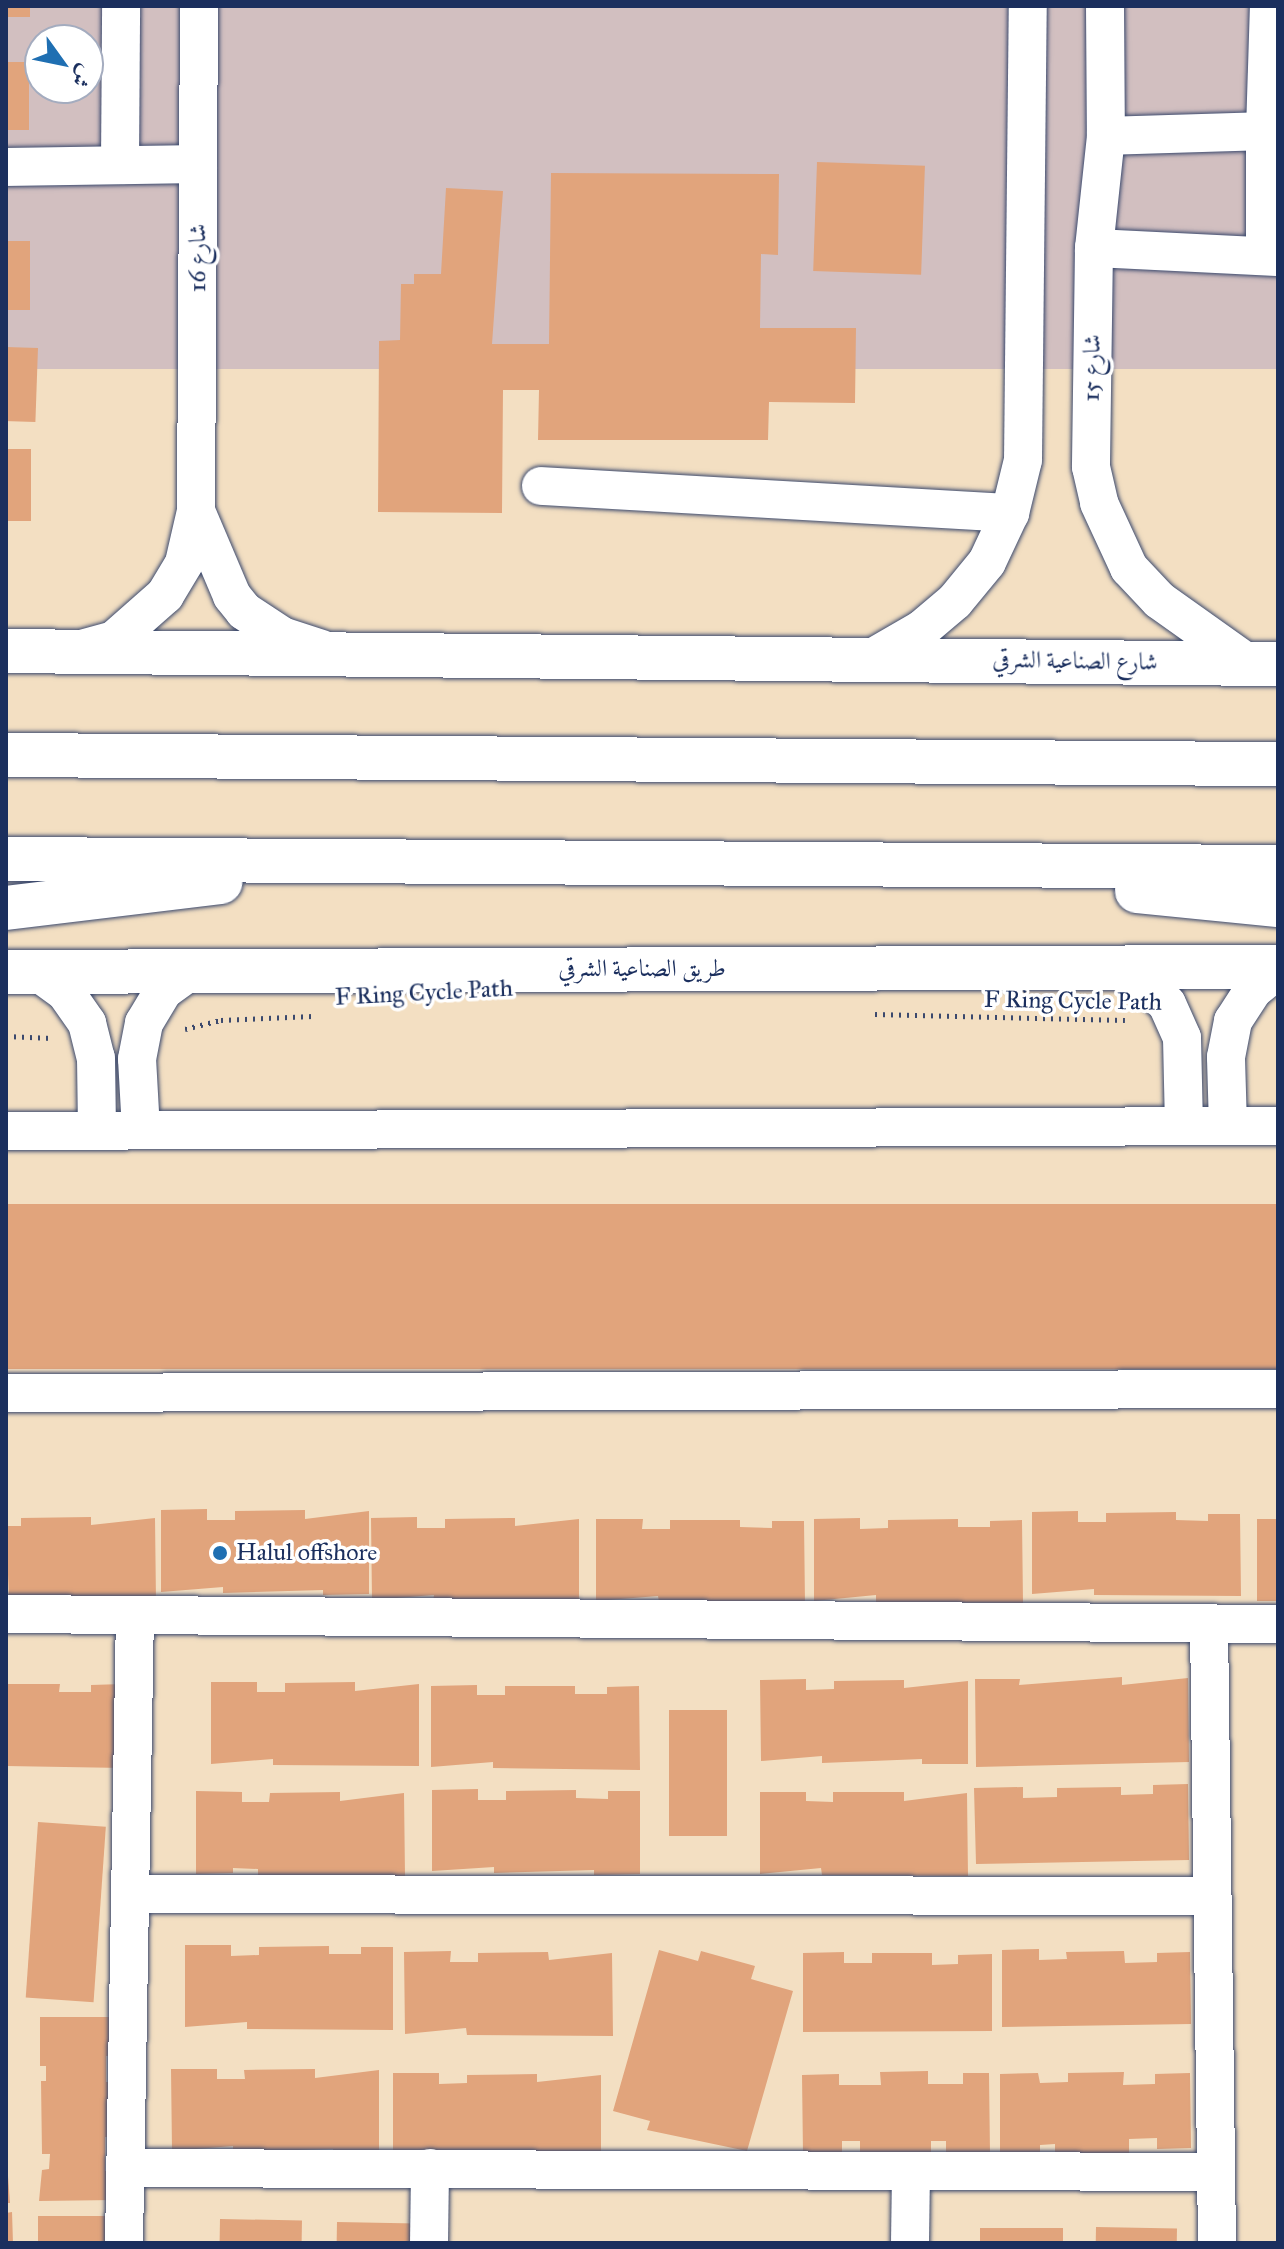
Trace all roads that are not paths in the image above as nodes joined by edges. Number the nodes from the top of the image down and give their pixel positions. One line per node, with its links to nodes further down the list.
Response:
1 (121, 6): 9 (street)
2 (199, 6): 8 (street, شارع 16)
3 (1028, 6): 15 (street)
4 (1105, 6): 7 (street, شارع 15)
5 (1269, 6): 6 (street)
6 (1265, 131): 7 (street); 12 (street)
7 (1106, 136): 11 (street, شارع 15)
8 (198, 164): 9 (street); 14 (street, شارع 16)
9 (120, 165): 10 (street)
10 (6, 167)
11 (1094, 248): 12 (street); 20 (street, شارع 15)
12 (1272, 256)
13 (541, 486): 15 (street)
14 (196, 511): 17 (street, شارع 16); 18 (street, شارع 16)
15 (1010, 513): 19 (street)
16 (6, 651): 17 (main road)
17 (71, 652): 18 (main road)
18 (340, 654): 19 (main road)
19 (872, 658): 20 (main road, شارع الصناعية الشرقي)
20 (1264, 664)
21 (6, 755): 22 (main road)
22 (1278, 764)
23 (6, 859): 24 (main road)
24 (345, 861): 25 (main road); 28 (main road)
25 (908, 867): 26 (main road); 27 (main road)
26 (1278, 867)
27 (1278, 905)
28 (6, 908)
29 (1126, 967): 30 (main road, طريق الصناعية الشرقي); 31 (main road, طريق الصناعية الشرقي); 33 (street)
30 (1278, 969): 34 (street)
31 (192, 970): 32 (main road, طريق الصناعية الشرقي); 37 (street)
32 (21, 971): 36 (street)
33 (1184, 1126): 34 (street); 37 (street)
34 (1228, 1126): 35 (street)
35 (1278, 1126)
36 (97, 1130): 37 (street); 38 (street)
37 (141, 1130)
38 (6, 1131)
39 (1278, 1389): 40 (street)
40 (6, 1393)
41 (6, 1614): 42 (street)
42 (135, 1615): 43 (street); 45 (street)
43 (1209, 1623): 44 (street); 46 (street)
44 (1278, 1624)
45 (130, 1894): 46 (street); 47 (street)
46 (1212, 1896): 49 (street)
47 (125, 2168): 48 (street); 51 (street)
48 (430, 2168): 50 (street); 52 (street)
49 (1216, 2172): 50 (street); 54 (street)
50 (911, 2173): 53 (street)
51 (124, 2243)
52 (429, 2243)
53 (910, 2243)
54 (1217, 2243)

